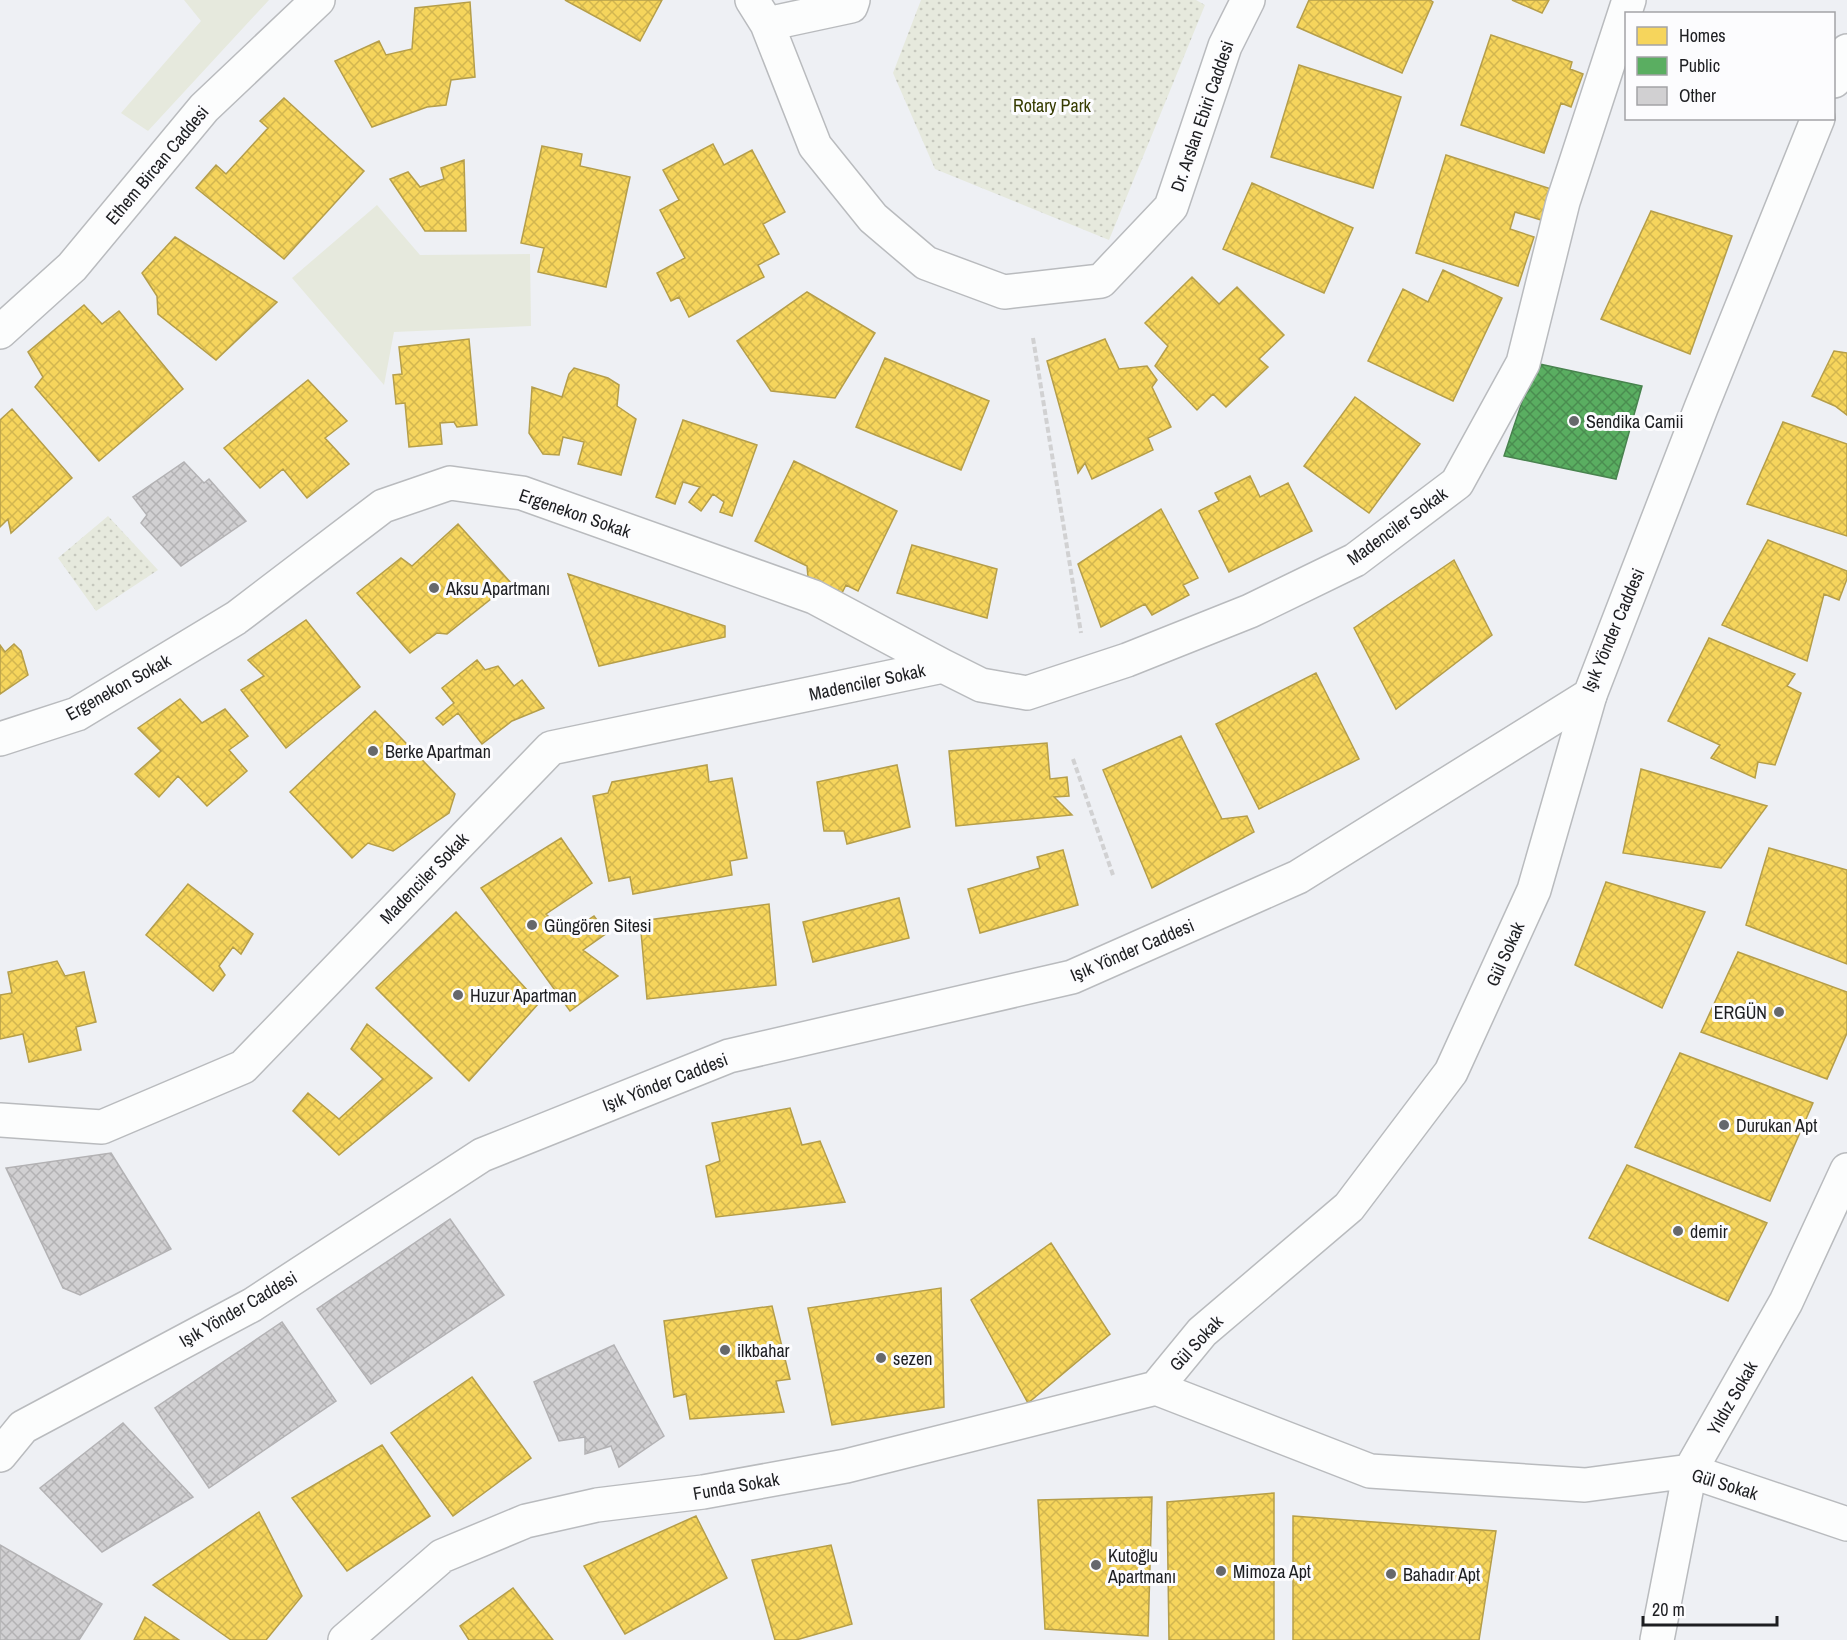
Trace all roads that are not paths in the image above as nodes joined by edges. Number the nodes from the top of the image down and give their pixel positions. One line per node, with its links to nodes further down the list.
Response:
1 (318, 0): 9 (street, Ethem Bircan Caddesi)
2 (853, 0): 4 (street)
3 (1248, 0): 4 (street, Dr. Arslan Ebiri Caddesi)
4 (759, 12)
5 (1625, 12): 10 (street, Madenciler Sokak)
6 (1847, 51): 7 (street)
7 (1835, 77)
8 (1817, 120): 11 (street, Işık Yönder Caddesi)
9 (0, 333)
10 (943, 666): 12 (street, Ergenekon Sokak); 13 (street, Madenciler Sokak)
11 (1590, 695): 15 (street, Gül Sokak); 16 (street, Işık Yönder Caddesi)
12 (0, 740)
13 (0, 1120)
14 (1847, 1170): 17 (street, Yıldız Sokak)
15 (1156, 1388): 17 (street, Gül Sokak); 19 (street, Funda Sokak)
16 (0, 1455)
17 (1690, 1471): 18 (street, Gül Sokak); 20 (street, Yıldız Sokak)
18 (1847, 1524)
19 (345, 1640)
20 (1657, 1640)

